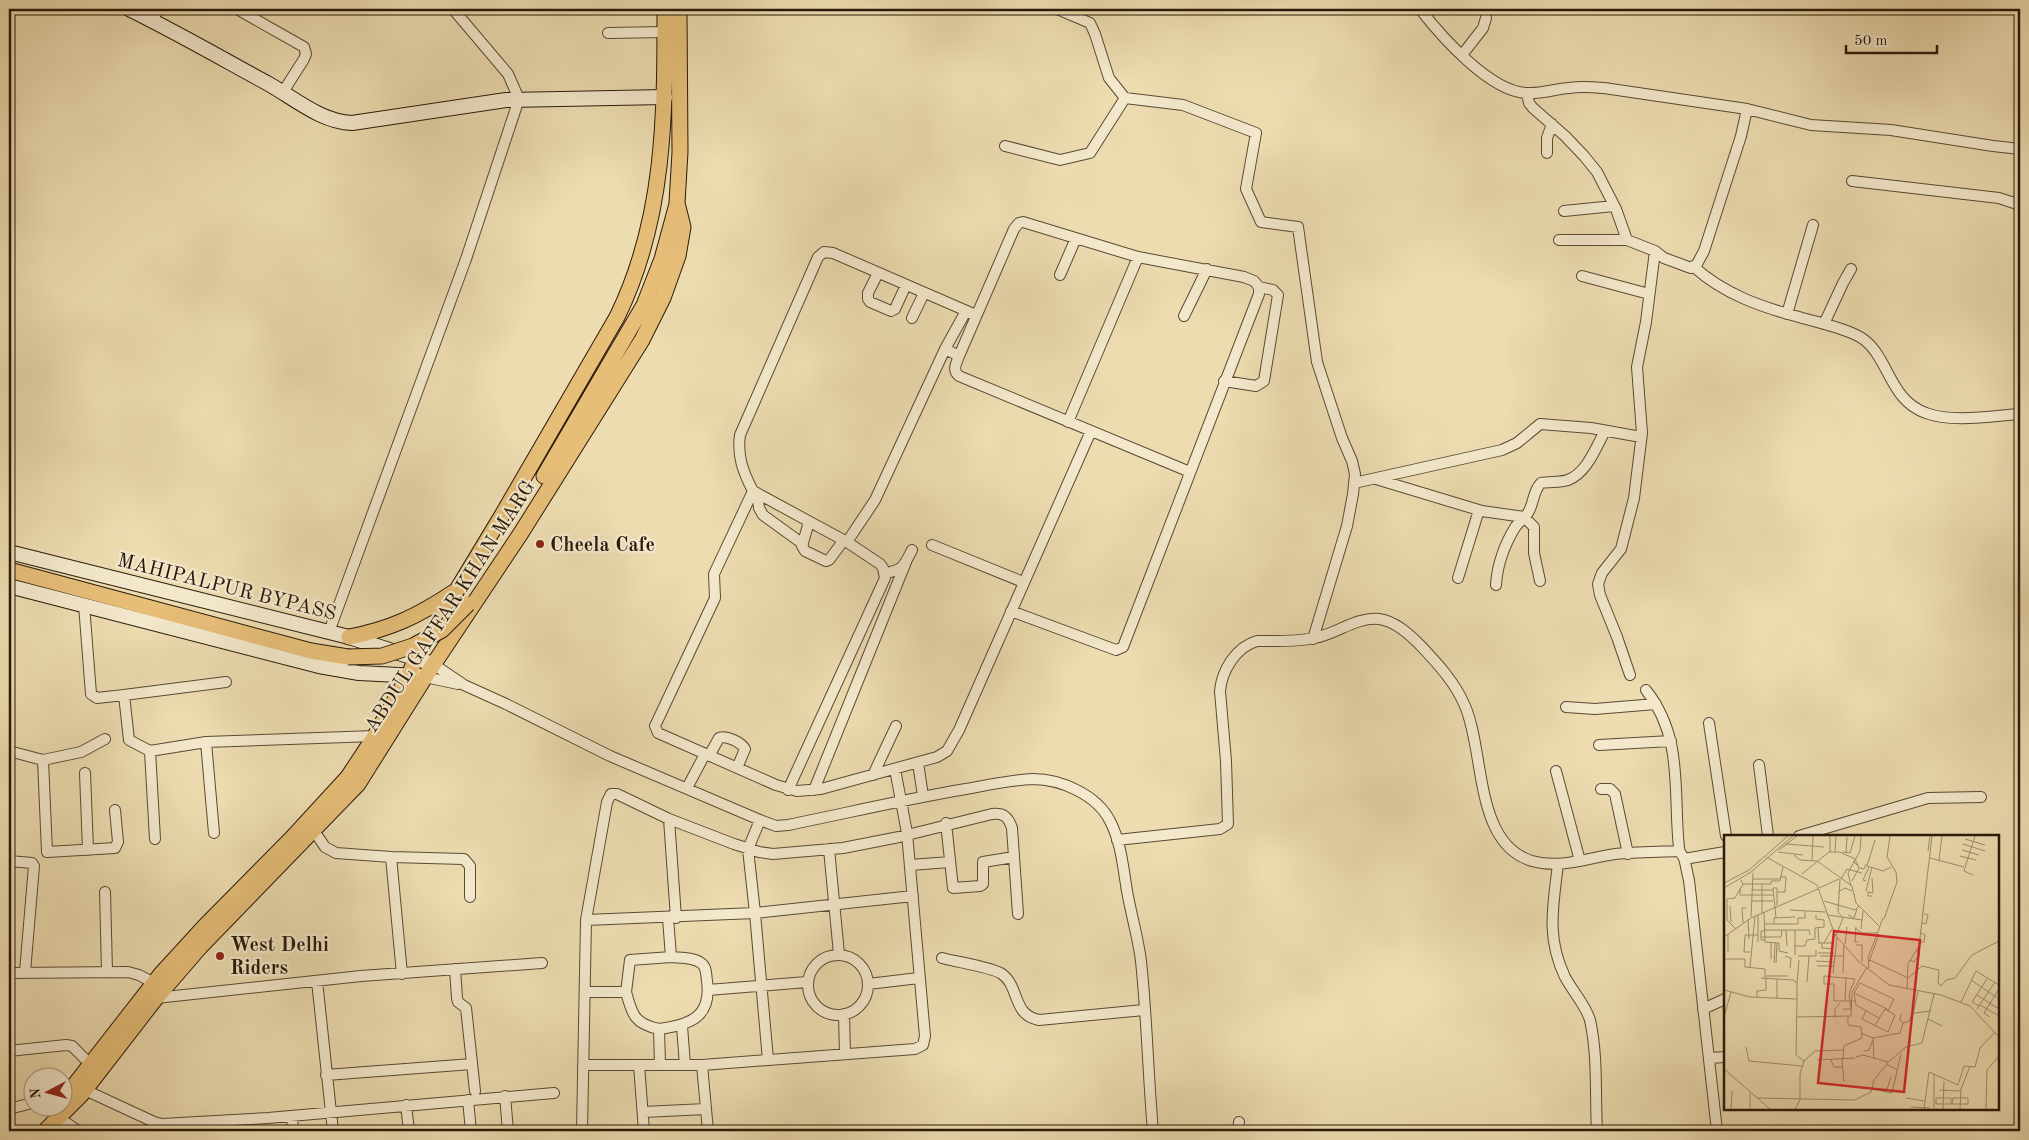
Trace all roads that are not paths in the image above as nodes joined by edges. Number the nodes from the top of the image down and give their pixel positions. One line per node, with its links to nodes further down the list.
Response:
1 (130, 9): 8 (street)
2 (237, 9): 13 (street)
3 (453, 9): 17 (street)
4 (665, 9): 10 (main road, ABDUL GAFFAR KHAN MARG)
5 (679, 9): 24 (main road, ABDUL GAFFAR KHAN MARG)
6 (1057, 9): 16 (street)
7 (1420, 9): 12 (street)
8 (156, 14): 13 (street)
9 (1486, 18): 12 (street)
10 (665, 32): 11 (street); 15 (main road, ABDUL GAFFAR KHAN MARG)
11 (608, 33)
12 (1462, 55): 14 (street)
13 (283, 92): 17 (street)
14 (1527, 94): 18 (street); 19 (street)
15 (665, 96): 17 (street); 78 (main road, ABDUL GAFFAR KHAN MARG)
16 (1125, 98): 20 (street); 60 (street)
17 (519, 99): 81 (street)
18 (1747, 109): 21 (street); 34 (street)
19 (1552, 124): 22 (street); 26 (street)
20 (1006, 146)
21 (2020, 149)
22 (1546, 153)
23 (1852, 181): 25 (street)
24 (677, 203): 71 (main road, bridge); 85 (main road, ABDUL GAFFAR KHAN MARG)
25 (2020, 205)
26 (1614, 206): 27 (street); 31 (street)
27 (1564, 211)
28 (1813, 225): 45 (street)
29 (1076, 238): 33 (street); 38 (street); 46 (street)
30 (1559, 240): 31 (street)
31 (1627, 240): 32 (street)
32 (1655, 250): 34 (street); 43 (street)
33 (1138, 257): 35 (street); 54 (street)
34 (1694, 267): 45 (street)
35 (1207, 269): 41 (street); 47 (street)
36 (1851, 269): 49 (street)
37 (878, 273): 40 (street); 40 (street); 61 (street)
38 (1060, 275)
39 (1582, 276): 43 (street)
40 (906, 285): 42 (street)
41 (1259, 287): 52 (street); 52 (street)
42 (924, 293): 44 (street); 48 (street)
43 (1649, 294): 57 (street)
44 (966, 311): 46 (street); 50 (street)
45 (1787, 314): 49 (street)
46 (976, 315): 51 (street)
47 (1184, 316)
48 (912, 318)
49 (1824, 324): 53 (street)
50 (945, 349): 51 (street); 65 (street)
51 (959, 356): 54 (street)
52 (1224, 381): 58 (street)
53 (2020, 414)
54 (1068, 422): 55 (street)
55 (1091, 431): 58 (street); 75 (street)
56 (1605, 431): 57 (street); 59 (street); 63 (street)
57 (1641, 437): 87 (street)
58 (1190, 472): 80 (street)
59 (1374, 478): 60 (street); 62 (street)
60 (1354, 483): 83 (street)
61 (755, 492): 64 (street); 66 (street); 104 (street)
62 (1479, 510): 63 (street); 73 (street)
63 (1524, 517): 74 (street); 76 (street)
64 (809, 522): 65 (street); 66 (street)
65 (846, 541): 66 (street); 72 (street)
66 (803, 544)
67 (932, 546): 75 (street)
68 (912, 550): 70 (street)
69 (9, 552): 81 (street, MAHIPALPUR BYPASS)
70 (906, 562): 72 (street); 115 (street)
71 (9, 570)
72 (885, 573): 114 (street)
73 (1458, 578)
74 (1540, 581)
75 (1024, 582): 80 (street)
76 (1496, 585)
77 (9, 586): 79 (street)
78 (459, 588): 82 (main road); 84 (main road, ABDUL GAFFAR KHAN MARG)
79 (84, 605): 86 (street); 92 (street)
80 (1011, 611): 106 (street)
81 (329, 632): 82 (street, MAHIPALPUR BYPASS)
82 (349, 637): 84 (street, MAHIPALPUR BYPASS)
83 (1313, 639): 131 (street); 145 (street)
84 (416, 658): 85 (street, MAHIPALPUR BYPASS); 86 (main road, ABDUL GAFFAR KHAN MARG)
85 (433, 664): 88 (main road, ABDUL GAFFAR KHAN MARG); 90 (street)
86 (409, 675): 88 (street); 97 (main road, ABDUL GAFFAR KHAN MARG)
87 (1630, 675)
88 (424, 677): 90 (street); 124 (main road, ABDUL GAFFAR KHAN MARG)
89 (226, 682): 92 (street)
90 (464, 685): 113 (street)
91 (1646, 690): 93 (street)
92 (124, 695): 103 (street)
93 (1656, 704): 94 (street); 99 (street)
94 (1566, 707)
95 (1709, 723): 127 (street)
96 (896, 726): 112 (street)
97 (374, 736): 100 (street); 167 (main road, ABDUL GAFFAR KHAN MARG)
98 (105, 739): 105 (street)
99 (1671, 741): 101 (street); 138 (street)
100 (206, 742): 103 (street); 125 (street)
101 (1599, 745)
102 (9, 751): 105 (street)
103 (150, 751): 130 (street)
104 (707, 755): 108 (street); 108 (street); 113 (street)
105 (43, 760): 135 (street)
106 (918, 763): 109 (street); 117 (street)
107 (1759, 765): 128 (street)
108 (737, 768): 114 (street)
109 (895, 769): 112 (street); 119 (street)
110 (1556, 771): 141 (street)
111 (85, 773): 134 (street)
112 (873, 775): 115 (street)
113 (687, 788): 122 (street)
114 (788, 790): 115 (street)
115 (814, 790)
116 (1601, 790): 137 (street)
117 (924, 796): 119 (street); 131 (street)
118 (1981, 797): 129 (street)
119 (902, 801): 122 (street); 126 (street)
120 (115, 810): 134 (street)
121 (669, 819): 132 (street); 153 (street); 154 (street)
122 (760, 820): 132 (street)
123 (946, 824): 126 (street); 140 (street); 143 (street)
124 (314, 831): 139 (street); 173 (main road, ABDUL GAFFAR KHAN MARG)
125 (214, 833)
126 (907, 833): 133 (street); 146 (street)
127 (1726, 835)
128 (1768, 835)
129 (1803, 835)
130 (155, 839)
131 (1118, 840): 176 (street)
132 (748, 849): 133 (street); 151 (street)
133 (828, 849): 150 (street)
134 (88, 850): 135 (street)
135 (47, 852): 144 (street)
136 (1724, 852): 138 (street)
137 (1628, 854): 138 (street); 141 (street)
138 (1682, 855): 175 (street)
139 (391, 857): 149 (street); 163 (street)
140 (1014, 857): 143 (street); 152 (street)
141 (1580, 860): 145 (street)
142 (9, 861): 144 (street)
143 (950, 862): 146 (street)
144 (32, 863): 160 (street)
145 (1558, 864): 225 (street)
146 (910, 865): 148 (street)
147 (105, 892): 161 (street)
148 (912, 896): 150 (street); 164 (street)
149 (470, 897)
150 (833, 904): 151 (street); 155 (street)
151 (756, 913): 153 (street); 169 (street)
152 (1018, 914)
153 (672, 918): 154 (street); 156 (street)
154 (586, 920): 171 (street)
155 (839, 954): 166 (street); 168 (street)
156 (671, 957): 170 (street); 172 (street)
157 (942, 958): 176 (street)
158 (542, 964): 159 (street)
159 (455, 970): 163 (street); 186 (street)
160 (25, 972): 161 (street); 162 (street)
161 (107, 972): 167 (street)
162 (9, 973)
163 (402, 974): 165 (street)
164 (919, 978): 168 (street); 181 (street)
165 (317, 980): 173 (street); 192 (street)
166 (808, 982): 169 (street); 177 (street)
167 (154, 983): 185 (main road, ABDUL GAFFAR KHAN MARG)
168 (868, 984): 177 (street)
169 (762, 986): 170 (street); 184 (street)
170 (708, 990): 178 (street)
171 (585, 992): 172 (street); 188 (street)
172 (626, 992): 179 (street)
173 (156, 998): 194 (main road, ABDUL GAFFAR KHAN MARG)
174 (1724, 999): 175 (street)
175 (1703, 1009): 183 (street)
176 (1144, 1010): 224 (street)
177 (844, 1014): 181 (street)
178 (682, 1026): 179 (street); 191 (street)
179 (659, 1029): 190 (street)
180 (9, 1051): 185 (street)
181 (845, 1054): 184 (street)
182 (1724, 1057): 183 (street)
183 (1710, 1058): 226 (street)
184 (768, 1060): 187 (street)
185 (90, 1064): 193 (main road, ABDUL GAFFAR KHAN MARG)
186 (472, 1064): 192 (street); 195 (street)
187 (702, 1064): 191 (street); 202 (street)
188 (584, 1065): 189 (street); 221 (street)
189 (639, 1065): 190 (street); 205 (street)
190 (660, 1065): 191 (street)
191 (685, 1065)
192 (326, 1075): 204 (street)
193 (72, 1088)
194 (84, 1090): 198 (main road, ABDUL GAFFAR KHAN MARG); 211 (street)
195 (475, 1091)
196 (554, 1093): 197 (street)
197 (505, 1096): 199 (street); 220 (street)
198 (72, 1100)
199 (468, 1100): 200 (street); 219 (street)
200 (406, 1105): 204 (street); 218 (street)
201 (22, 1106): 203 (street)
202 (706, 1108): 205 (street); 223 (street)
203 (9, 1109)
204 (331, 1112): 206 (street); 217 (street)
205 (643, 1112): 222 (street)
206 (292, 1116): 210 (street); 216 (street)
207 (50, 1118): 212 (main road, ABDUL GAFFAR KHAN MARG)
208 (54, 1118): 213 (main road, ABDUL GAFFAR KHAN MARG)
209 (64, 1118): 214 (street)
210 (240, 1120): 211 (street); 215 (street)
211 (163, 1128)
212 (32, 1131)
213 (45, 1131)
214 (78, 1131)
215 (241, 1131)
216 (293, 1131)
217 (333, 1131)
218 (409, 1131)
219 (471, 1131)
220 (508, 1131)
221 (582, 1131)
222 (644, 1131)
223 (708, 1131)
224 (1153, 1131)
225 (1597, 1131)
226 (1717, 1131)

